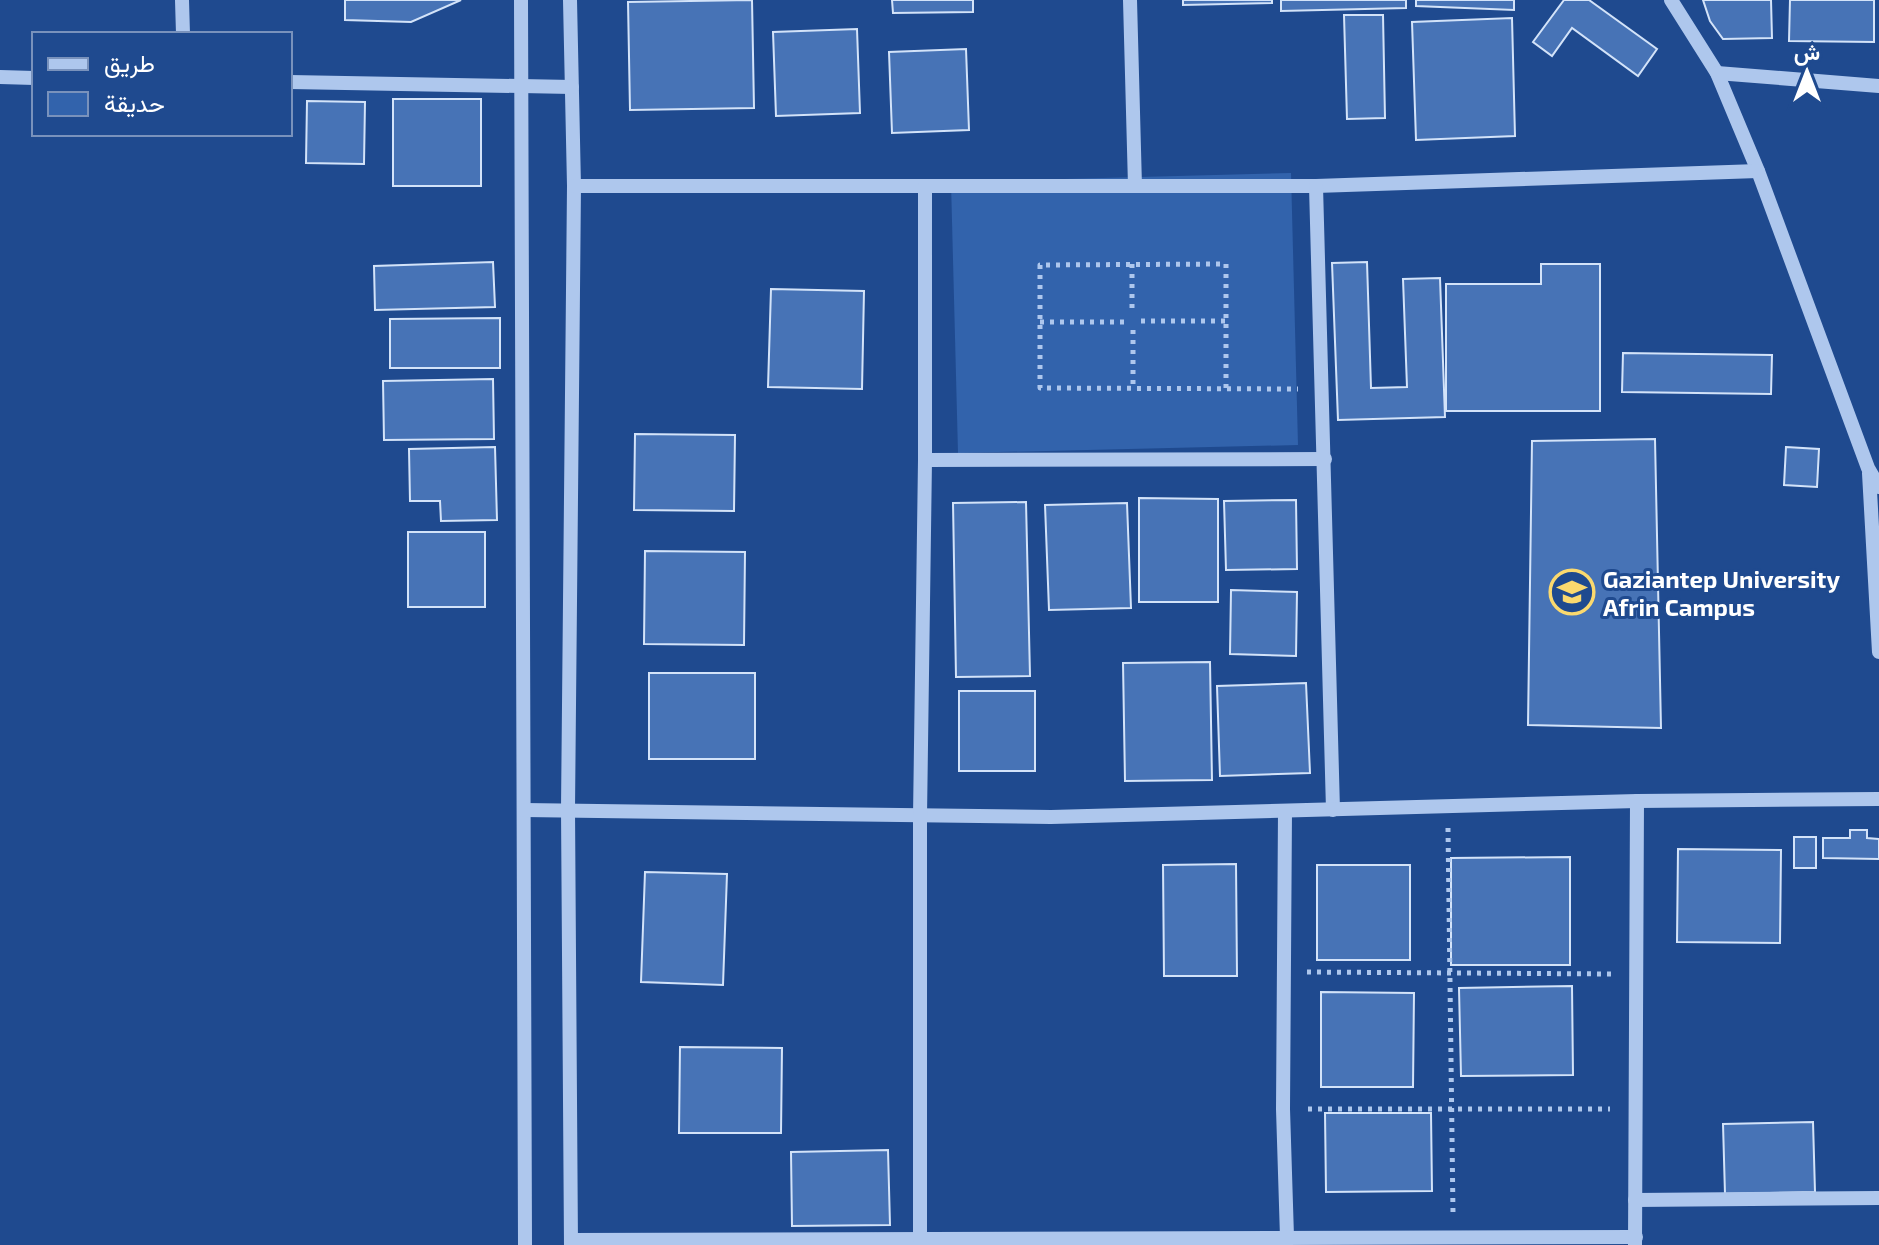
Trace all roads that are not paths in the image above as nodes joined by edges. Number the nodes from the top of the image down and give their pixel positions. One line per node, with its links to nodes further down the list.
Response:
1 (182, 0): 6 (street)
2 (521, 0): 11 (street)
3 (570, 0): 13 (street)
4 (1130, 0): 17 (street)
5 (1671, 0): 7 (street)
6 (183, 32)
7 (1717, 73): 12 (street); 14 (street)
8 (0, 77): 9 (street)
9 (32, 78)
10 (292, 82): 11 (street)
11 (522, 86): 13 (street); 27 (street)
12 (1879, 86)
13 (572, 87): 15 (street)
14 (1758, 171): 18 (street); 21 (street)
15 (574, 186): 16 (street); 26 (street)
16 (925, 186): 17 (street); 20 (street)
17 (1135, 186): 18 (street)
18 (1316, 186): 19 (street)
19 (1325, 459): 20 (street); 28 (street)
20 (925, 460): 30 (street)
21 (1874, 468): 22 (street); 23 (street)
22 (1879, 487)
23 (1879, 652)
24 (1879, 799): 25 (street)
25 (1637, 801): 28 (street); 32 (street)
26 (568, 809): 27 (street); 30 (street); 36 (street)
27 (524, 810): 37 (street)
28 (1333, 810): 29 (street)
29 (1285, 811): 30 (street); 33 (street)
30 (920, 817): 34 (street)
31 (1879, 1198): 32 (street)
32 (1635, 1200): 35 (street)
33 (1287, 1237): 34 (street); 35 (street)
34 (920, 1240): 36 (street)
35 (1636, 1241)
36 (571, 1243)
37 (525, 1245)

